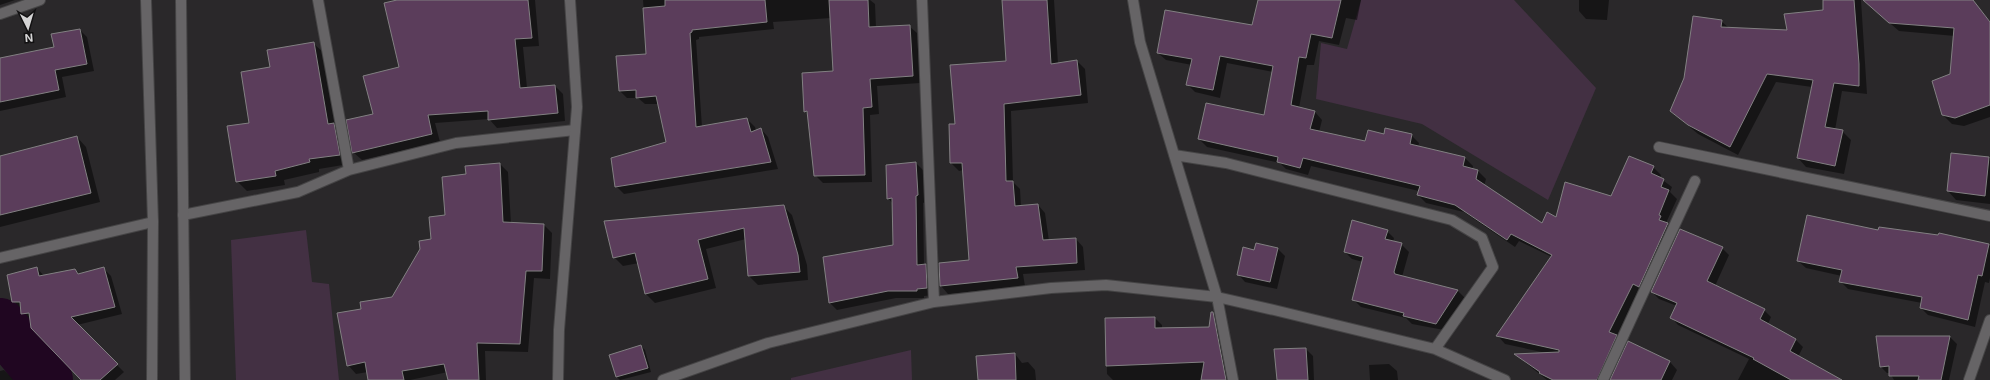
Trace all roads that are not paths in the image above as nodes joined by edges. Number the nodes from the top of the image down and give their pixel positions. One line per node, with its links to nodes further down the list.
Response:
1 (40, 0): 8 (street)
2 (146, 0): 16 (street)
3 (181, 0): 14 (street)
4 (318, 0): 12 (street)
5 (570, 0): 9 (street)
6 (922, 0): 19 (street)
7 (1133, 0): 11 (street)
8 (0, 14)
9 (575, 130): 12 (street); 24 (street)
10 (1659, 147): 15 (street)
11 (1174, 155): 18 (street); 21 (street)
12 (349, 170): 14 (street)
13 (1695, 181): 28 (street)
14 (183, 215): 23 (street)
15 (1990, 216)
16 (153, 222): 17 (street); 22 (street)
17 (0, 258)
18 (1217, 297): 19 (street); 21 (street); 26 (street)
19 (934, 302): 25 (street)
20 (1990, 320): 29 (street)
21 (1435, 349): 27 (street)
22 (152, 380)
23 (184, 380)
24 (558, 380)
25 (663, 380)
26 (1234, 380)
27 (1505, 380)
28 (1603, 380)
29 (1969, 380)

